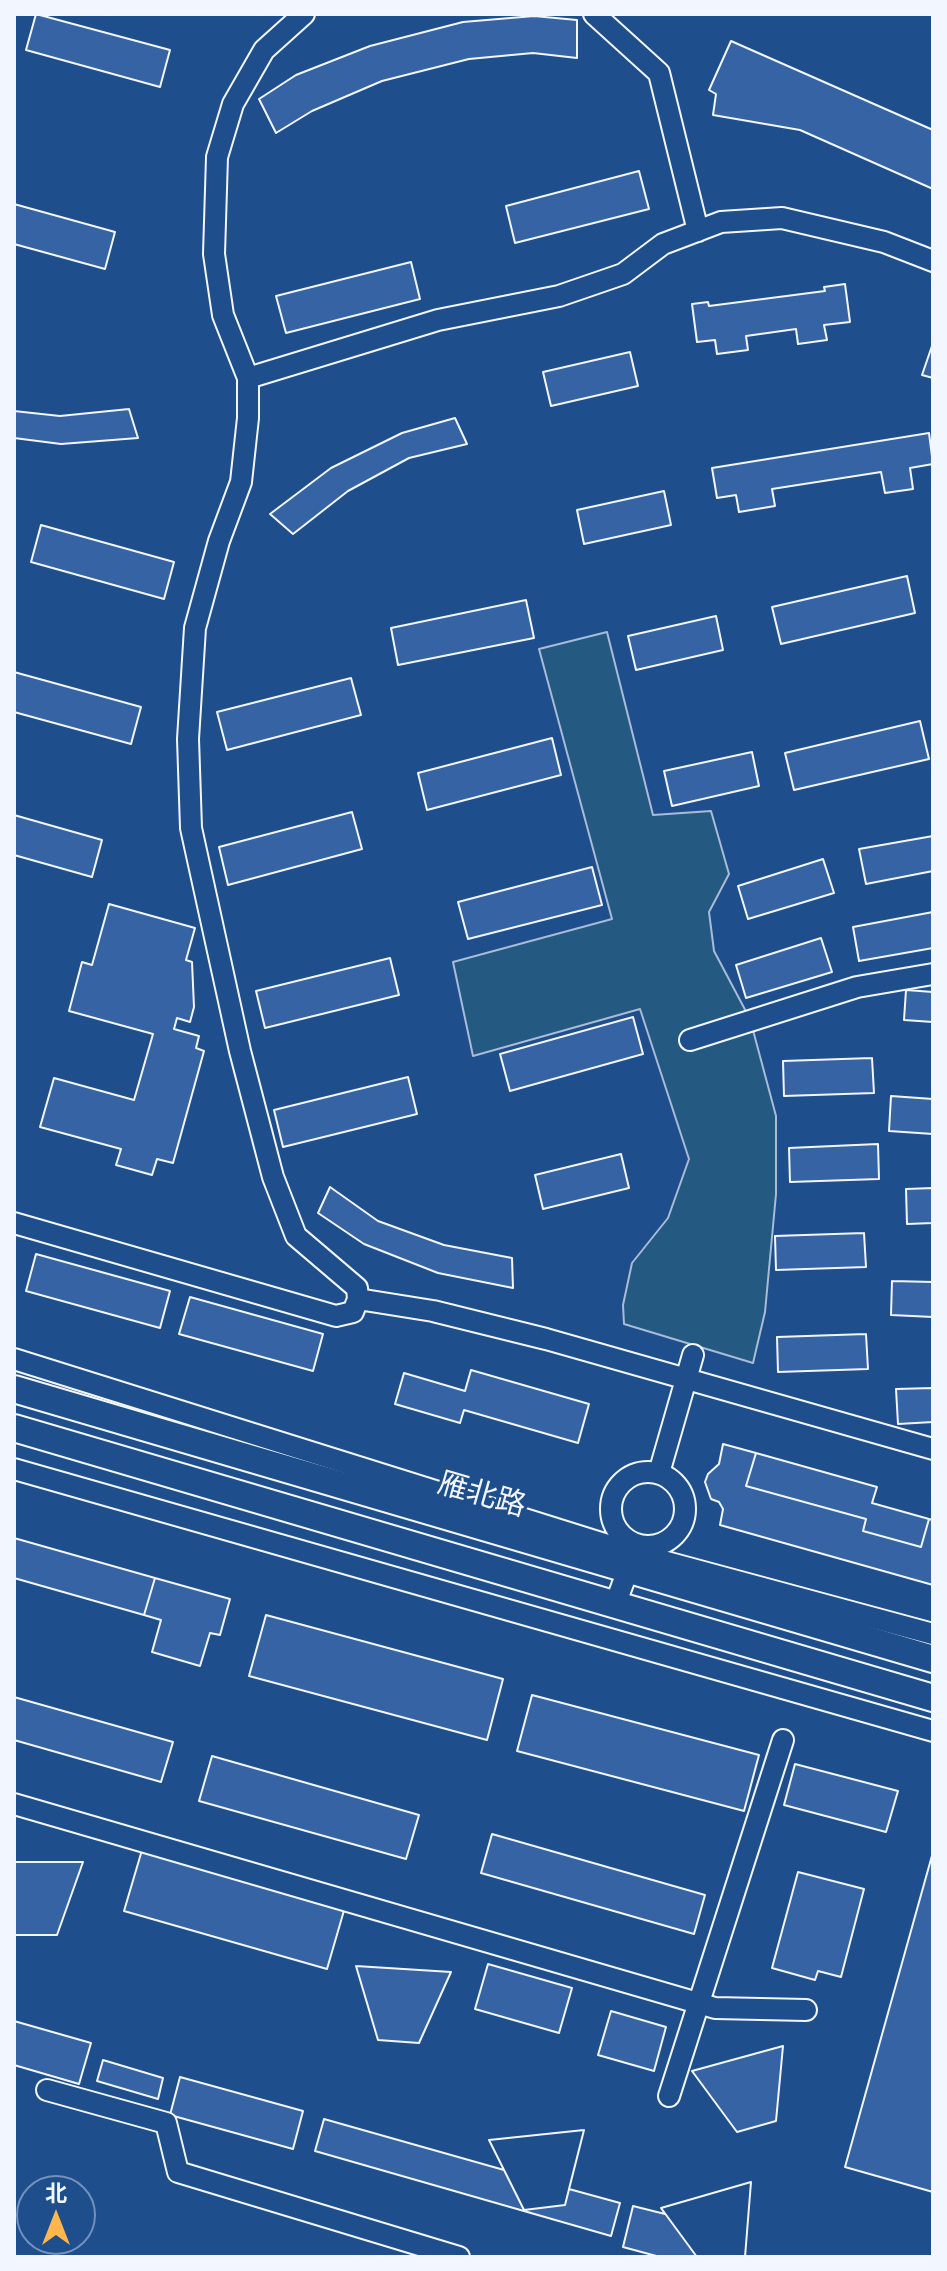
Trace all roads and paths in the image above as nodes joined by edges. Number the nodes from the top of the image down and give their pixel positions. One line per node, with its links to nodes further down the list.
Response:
1 (304, 14): 5 (street)
2 (594, 14): 3 (street)
3 (698, 231): 4 (street); 5 (street)
4 (933, 261)
5 (248, 378): 9 (street)
6 (933, 974): 7 (street)
7 (690, 1040)
8 (14, 1223): 9 (street)
9 (358, 1299): 12 (street)
10 (693, 1355): 12 (street)
11 (14, 1359): 18 (street)
12 (685, 1380): 15 (street); 17 (street)
13 (14, 1389): 18 (main road, 雁北路)
14 (14, 1428): 19 (main road)
15 (933, 1449)
16 (14, 1469): 23 (street)
17 (659, 1473): 18 (street); 18 (street)
18 (633, 1556): 19 (street); 20 (street); 21 (main road, 雁北路)
19 (615, 1605): 22 (main road)
20 (933, 1634)
21 (933, 1659)
22 (933, 1698)
23 (933, 1731)
24 (783, 1740): 26 (street)
25 (14, 1804): 26 (street)
26 (699, 2003): 27 (street); 29 (street)
27 (806, 2010)
28 (47, 2090): 30 (street)
29 (669, 2096)
30 (459, 2257)

